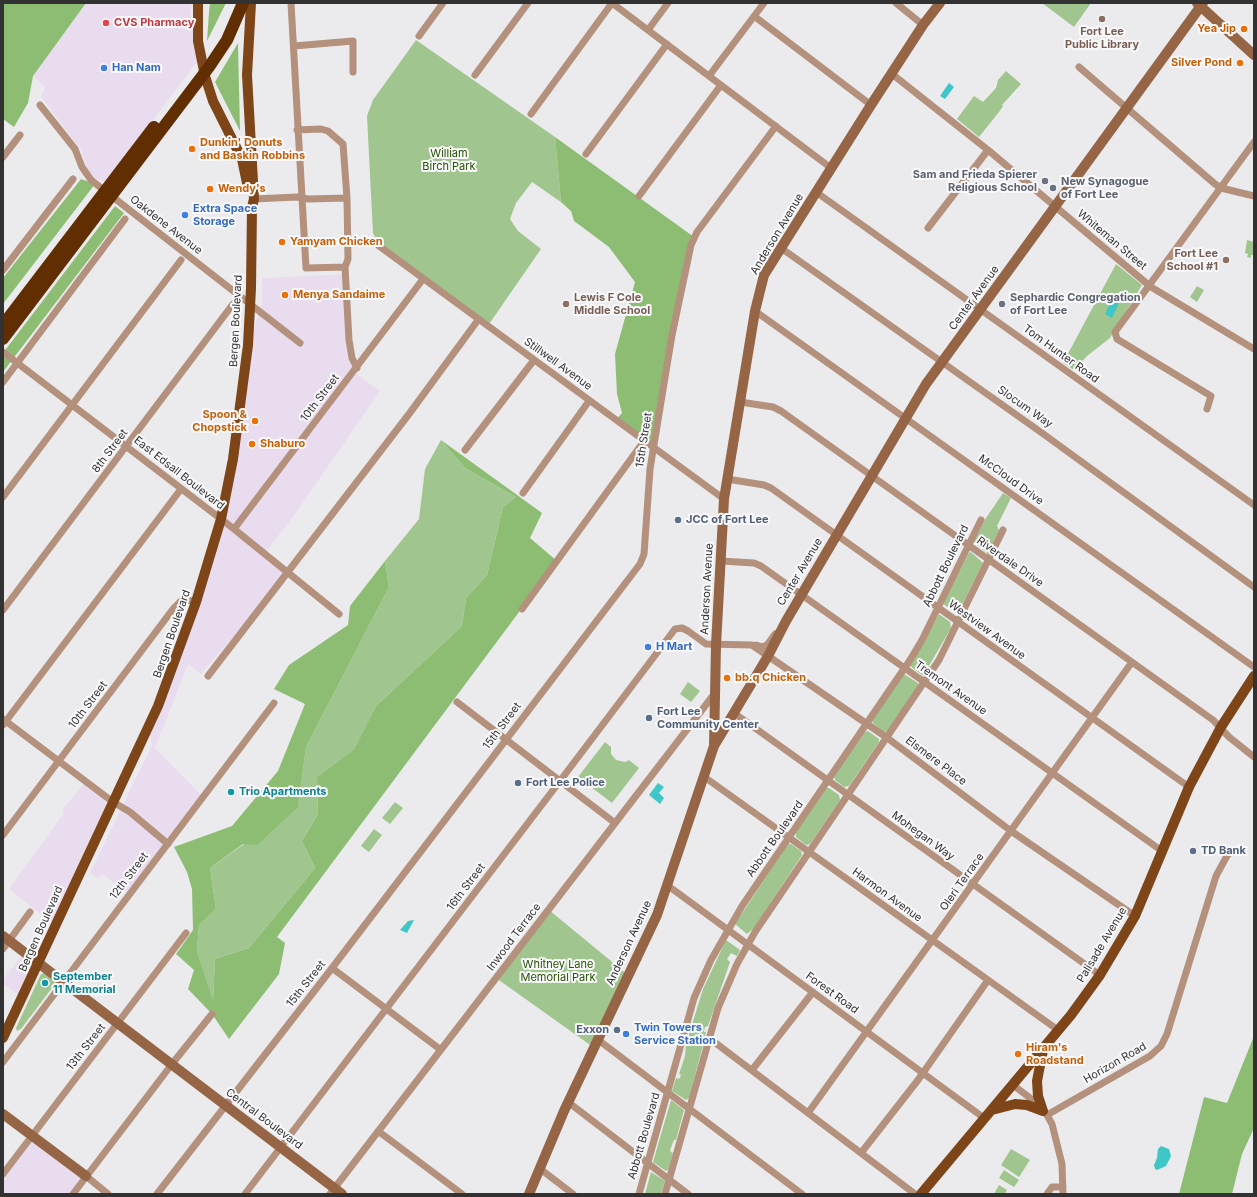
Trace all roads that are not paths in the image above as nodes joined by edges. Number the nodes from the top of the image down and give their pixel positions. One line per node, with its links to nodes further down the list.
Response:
1 (198, 3): 48 (main road, Bergen Boulevard)
2 (236, 3): 21 (highway)
3 (244, 3): 21 (highway)
4 (251, 3): 48 (main road, Bergen Boulevard)
5 (291, 3): 19 (street)
6 (443, 3): 17 (street)
7 (528, 3): 25 (street)
8 (612, 3): 16 (street); 31 (street)
9 (668, 3): 16 (street)
10 (764, 3): 14 (street)
11 (896, 3): 15 (street)
12 (940, 3): 15 (main road, Anderson Avenue)
13 (1200, 4): 20 (main road); 30 (main road, Center Avenue)
14 (754, 16): 26 (street); 29 (street)
15 (923, 26): 24 (main road, Anderson Avenue)
16 (648, 30): 18 (street)
17 (418, 36)
18 (667, 44): 26 (street); 37 (street)
19 (294, 46): 23 (street); 33 (street)
20 (1254, 55)
21 (208, 62): 47 (highway)
22 (1079, 67): 30 (street)
23 (353, 72)
24 (892, 74): 29 (main road, Anderson Avenue); 36 (street, Whiteman Street)
25 (475, 75)
26 (709, 76): 27 (street)
27 (721, 85): 32 (street); 43 (street)
28 (40, 105): 60 (street, Oakdene Avenue)
29 (871, 105): 39 (main road, Anderson Avenue)
30 (1126, 108): 41 (street); 49 (main road, Center Avenue)
31 (531, 114)
32 (776, 126): 39 (street); 81 (street, 15th Street)
33 (297, 130): 45 (street); 46 (street)
34 (20, 136): 38 (street)
35 (1254, 142): 41 (street)
36 (988, 150): 49 (street, Whiteman Street); 51 (street)
37 (586, 154)
38 (3, 157)
39 (831, 168): 42 (main road, Anderson Avenue)
40 (73, 179): 56 (street)
41 (1220, 188): 44 (street); 58 (street)
42 (816, 192): 53 (main road, Anderson Avenue); 61 (street, Tom Hunter Road)
43 (638, 196)
44 (1254, 196)
45 (301, 198): 46 (street); 48 (street); 55 (street)
46 (347, 198): 55 (street)
47 (104, 200): 64 (highway); 65 (highway)
48 (253, 203): 60 (main road, Bergen Boulevard)
49 (1055, 207): 58 (street, Whiteman Street); 61 (main road, Center Avenue)
50 (125, 219): 70 (street)
51 (928, 228)
52 (379, 246): 57 (street, Stillwell Avenue)
53 (781, 248): 62 (main road, Anderson Avenue); 71 (street, Slocum Way)
54 (181, 260): 76 (street)
55 (346, 267): 72 (street)
56 (3, 270)
57 (423, 279): 63 (street, Stillwell Avenue); 72 (street, 10th Street)
58 (1149, 285): 67 (street, Whiteman Street); 77 (street)
59 (233, 304): 80 (street, 8th Street)
60 (250, 304): 66 (street, Oakdene Avenue); 90 (main road, Bergen Boulevard)
61 (979, 309): 71 (main road, Center Avenue); 89 (street, Tom Hunter Road)
62 (756, 311): 75 (main road, Anderson Avenue); 78 (street, McCloud Drive)
63 (478, 320): 69 (street, Stillwell Avenue); 98 (street)
64 (3, 325)
65 (3, 339)
66 (300, 343)
67 (1254, 349)
68 (3, 352): 70 (street, East Edsall Boulevard)
69 (534, 360): 74 (street, Stillwell Avenue); 82 (street)
70 (17, 362): 73 (street); 76 (street, East Edsall Boulevard)
71 (942, 363): 78 (main road, Center Avenue); 99 (street, Slocum Way)
72 (357, 368): 92 (street, 10th Street)
73 (3, 382)
74 (590, 401): 79 (street, Stillwell Avenue); 86 (street)
75 (740, 402): 83 (street, Riverdale Drive); 84 (main road, Anderson Avenue)
76 (73, 406): 80 (street, East Edsall Boulevard); 87 (street)
77 (1207, 409)
78 (906, 418): 83 (main road, Center Avenue); 112 (street, McCloud Drive)
79 (644, 441): 81 (street, Stillwell Avenue); 103 (street)
80 (127, 447): 85 (street, East Edsall Boulevard); 104 (street, 8th Street)
81 (654, 448): 88 (street, Stillwell Avenue); 126 (street, 15th Street)
82 (465, 450)
83 (871, 476): 94 (main road, Center Avenue); 95 (street, Riverdale Drive)
84 (727, 479): 88 (main road, Anderson Avenue); 94 (street, Westview Avenue)
85 (181, 489): 90 (street, East Edsall Boulevard); 122 (street)
86 (523, 493)
87 (3, 497)
88 (724, 499): 96 (main road, Anderson Avenue)
89 (1254, 505)
90 (221, 519): 92 (street, East Edsall Boulevard); 101 (main road, Bergen Boulevard)
91 (981, 520): 95 (street, Abbott Boulevard)
92 (234, 530): 98 (street, East Edsall Boulevard)
93 (1003, 530): 97 (street)
94 (837, 535): 100 (main road, Center Avenue); 102 (street, Westview Avenue)
95 (968, 546): 97 (street, Riverdale Drive); 102 (street, Abbott Boulevard)
96 (721, 561): 100 (street, Tremont Avenue); 108 (main road, Anderson Avenue)
97 (989, 561): 107 (street); 111 (street, Riverdale Drive)
98 (287, 574): 105 (street, East Edsall Boulevard); 114 (street)
99 (1254, 587)
100 (802, 594): 106 (main road, Center Avenue); 113 (street, Tremont Avenue)
101 (196, 602): 129 (street, 10th Street); 136 (main road, Bergen Boulevard)
102 (938, 608): 107 (street, Westview Avenue); 113 (street, Abbott Boulevard)
103 (522, 609)
104 (3, 610)
105 (339, 614)
106 (786, 621): 109 (street, Center Avenue); 110 (main road, Center Avenue)
107 (959, 623): 116 (street); 121 (street, Westview Avenue)
108 (716, 645): 109 (street); 117 (main road, Anderson Avenue); 133 (street, 16th Street)
109 (752, 645): 110 (street, Elsmere Place)
110 (768, 656): 120 (main road, Center Avenue); 123 (street, Elsmere Place)
111 (1132, 662): 121 (street, Oleri Terrace); 124 (street, Riverdale Drive)
112 (1254, 667)
113 (904, 669): 116 (street, Tremont Avenue); 123 (street, Abbott Boulevard)
114 (208, 676)
115 (1254, 676): 124 (main road, Palisade Avenue)
116 (924, 683): 125 (street); 130 (street, Tremont Avenue)
117 (715, 693): 127 (main road, Anderson Avenue); 137 (street, Inwood Terrace)
118 (458, 702): 126 (street)
119 (274, 704): 141 (street, 12th Street)
120 (734, 713): 127 (main road, Center Avenue); 132 (street, Mohegan Way)
121 (1092, 718): 130 (street, Oleri Terrace); 134 (street, Westview Avenue)
122 (4, 722): 129 (street)
123 (867, 724): 125 (street, Elsmere Place); 132 (street, Abbott Boulevard)
124 (1221, 727): 128 (street, Riverdale Drive); 134 (main road, Palisade Avenue)
125 (886, 737): 135 (street); 138 (street, Elsmere Place)
126 (506, 739): 133 (street); 155 (street, 15th Street)
127 (714, 746): 131 (main road, Anderson Avenue)
128 (1254, 757)
129 (59, 761): 136 (street); 139 (street, 10th Street)
130 (1052, 774): 138 (street, Oleri Terrace); 142 (street, Tremont Avenue)
131 (703, 776): 140 (street, Harmon Avenue); 145 (main road, Anderson Avenue)
132 (828, 781): 135 (street, Mohegan Way); 140 (street, Abbott Boulevard)
133 (560, 782): 137 (street); 160 (street, 16th Street)
134 (1189, 787): 142 (main road, Palisade Avenue)
135 (848, 795): 143 (street); 146 (street, Mohegan Way)
136 (113, 802): 141 (street); 154 (main road, Bergen Boulevard)
137 (614, 823): 169 (street, Inwood Terrace)
138 (1011, 831): 146 (street, Oleri Terrace); 148 (street, Elsmere Place)
139 (3, 836)
140 (790, 837): 143 (street, Harmon Avenue); 149 (street, Abbott Boulevard)
141 (168, 844): 158 (street, 12th Street)
142 (1162, 851): 148 (main road, Palisade Avenue)
143 (808, 852): 151 (street, Harmon Avenue); 153 (street)
144 (1238, 852): 180 (street, Horizon Road)
145 (667, 885): 149 (street, Forest Road); 167 (main road, Anderson Avenue)
146 (973, 885): 151 (street, Oleri Terrace); 156 (street, Mohegan Way)
147 (30, 912): 152 (street)
148 (1135, 916): 156 (main road, Palisade Avenue)
149 (727, 930): 153 (street, Forest Road); 175 (street, Abbott Boulevard)
150 (186, 933): 162 (street, 13th Street)
151 (933, 941): 157 (street, Harmon Avenue); 164 (street, Oleri Terrace)
152 (5, 942): 154 (main road, Central Boulevard)
153 (748, 945): 159 (street, Forest Road); 166 (street)
154 (39, 964): 158 (main road, Central Boulevard); 165 (main road, Bergen Boulevard)
155 (332, 968): 160 (street); 177 (street, 15th Street)
156 (1100, 975): 163 (main road, Palisade Avenue)
157 (988, 980): 163 (street, Harmon Avenue); 173 (street)
158 (63, 982): 162 (main road, Central Boulevard); 170 (street, 12th Street)
159 (813, 992): 164 (street, Forest Road); 172 (street)
160 (386, 1009): 169 (street); 185 (street, 16th Street)
161 (212, 1014): 171 (street)
162 (117, 1024): 171 (main road, Central Boulevard); 184 (street, 13th Street)
163 (1058, 1030): 168 (main road, Palisade Avenue)
164 (867, 1032): 173 (street, Forest Road); 179 (street, Oleri Terrace)
165 (3, 1038)
166 (709, 1038): 172 (street); 178 (street)
167 (598, 1039): 175 (street); 176 (main road, Anderson Avenue)
168 (1044, 1048): 174 (main road, Palisade Avenue); 180 (main road)
169 (441, 1050): 183 (street, Inwood Terrace)
170 (3, 1062)
171 (172, 1064): 177 (main road, Central Boulevard); 190 (street)
172 (752, 1070): 179 (street)
173 (923, 1073): 182 (street, Forest Road); 186 (street)
174 (1012, 1085): 180 (street); 182 (main road, Palisade Avenue)
175 (668, 1092): 178 (street); 187 (street, Abbott Boulevard)
176 (568, 1102): 187 (street); 188 (main road, Anderson Avenue)
177 (226, 1105): 185 (main road, Central Boulevard); 196 (street, 15th Street)
178 (689, 1108): 191 (street); 204 (street)
179 (808, 1113): 186 (street)
180 (1045, 1113): 182 (main road); 192 (street)
181 (3, 1114): 184 (main road)
182 (987, 1114): 206 (main road, Palisade Avenue)
183 (378, 1130): 193 (street, Inwood Terrace); 198 (street)
184 (31, 1135): 189 (street, 13th Street); 190 (main road)
185 (280, 1146): 193 (main road, Central Boulevard); 197 (street, 16th Street)
186 (861, 1154): 205 (street)
187 (648, 1163): 191 (street); 201 (street, Abbott Boulevard)
188 (539, 1168): 199 (main road, Anderson Avenue); 200 (street)
189 (3, 1174)
190 (86, 1176): 194 (street); 195 (street)
191 (669, 1179): 202 (street); 203 (street)
192 (1063, 1191): 207 (street)
193 (336, 1192)
194 (73, 1194)
195 (108, 1194)
196 (157, 1194)
197 (245, 1194)
198 (462, 1194)
199 (529, 1194)
200 (573, 1194)
201 (639, 1194)
202 (665, 1194)
203 (688, 1194)
204 (802, 1194)
205 (915, 1194)
206 (921, 1194)
207 (1047, 1194)

